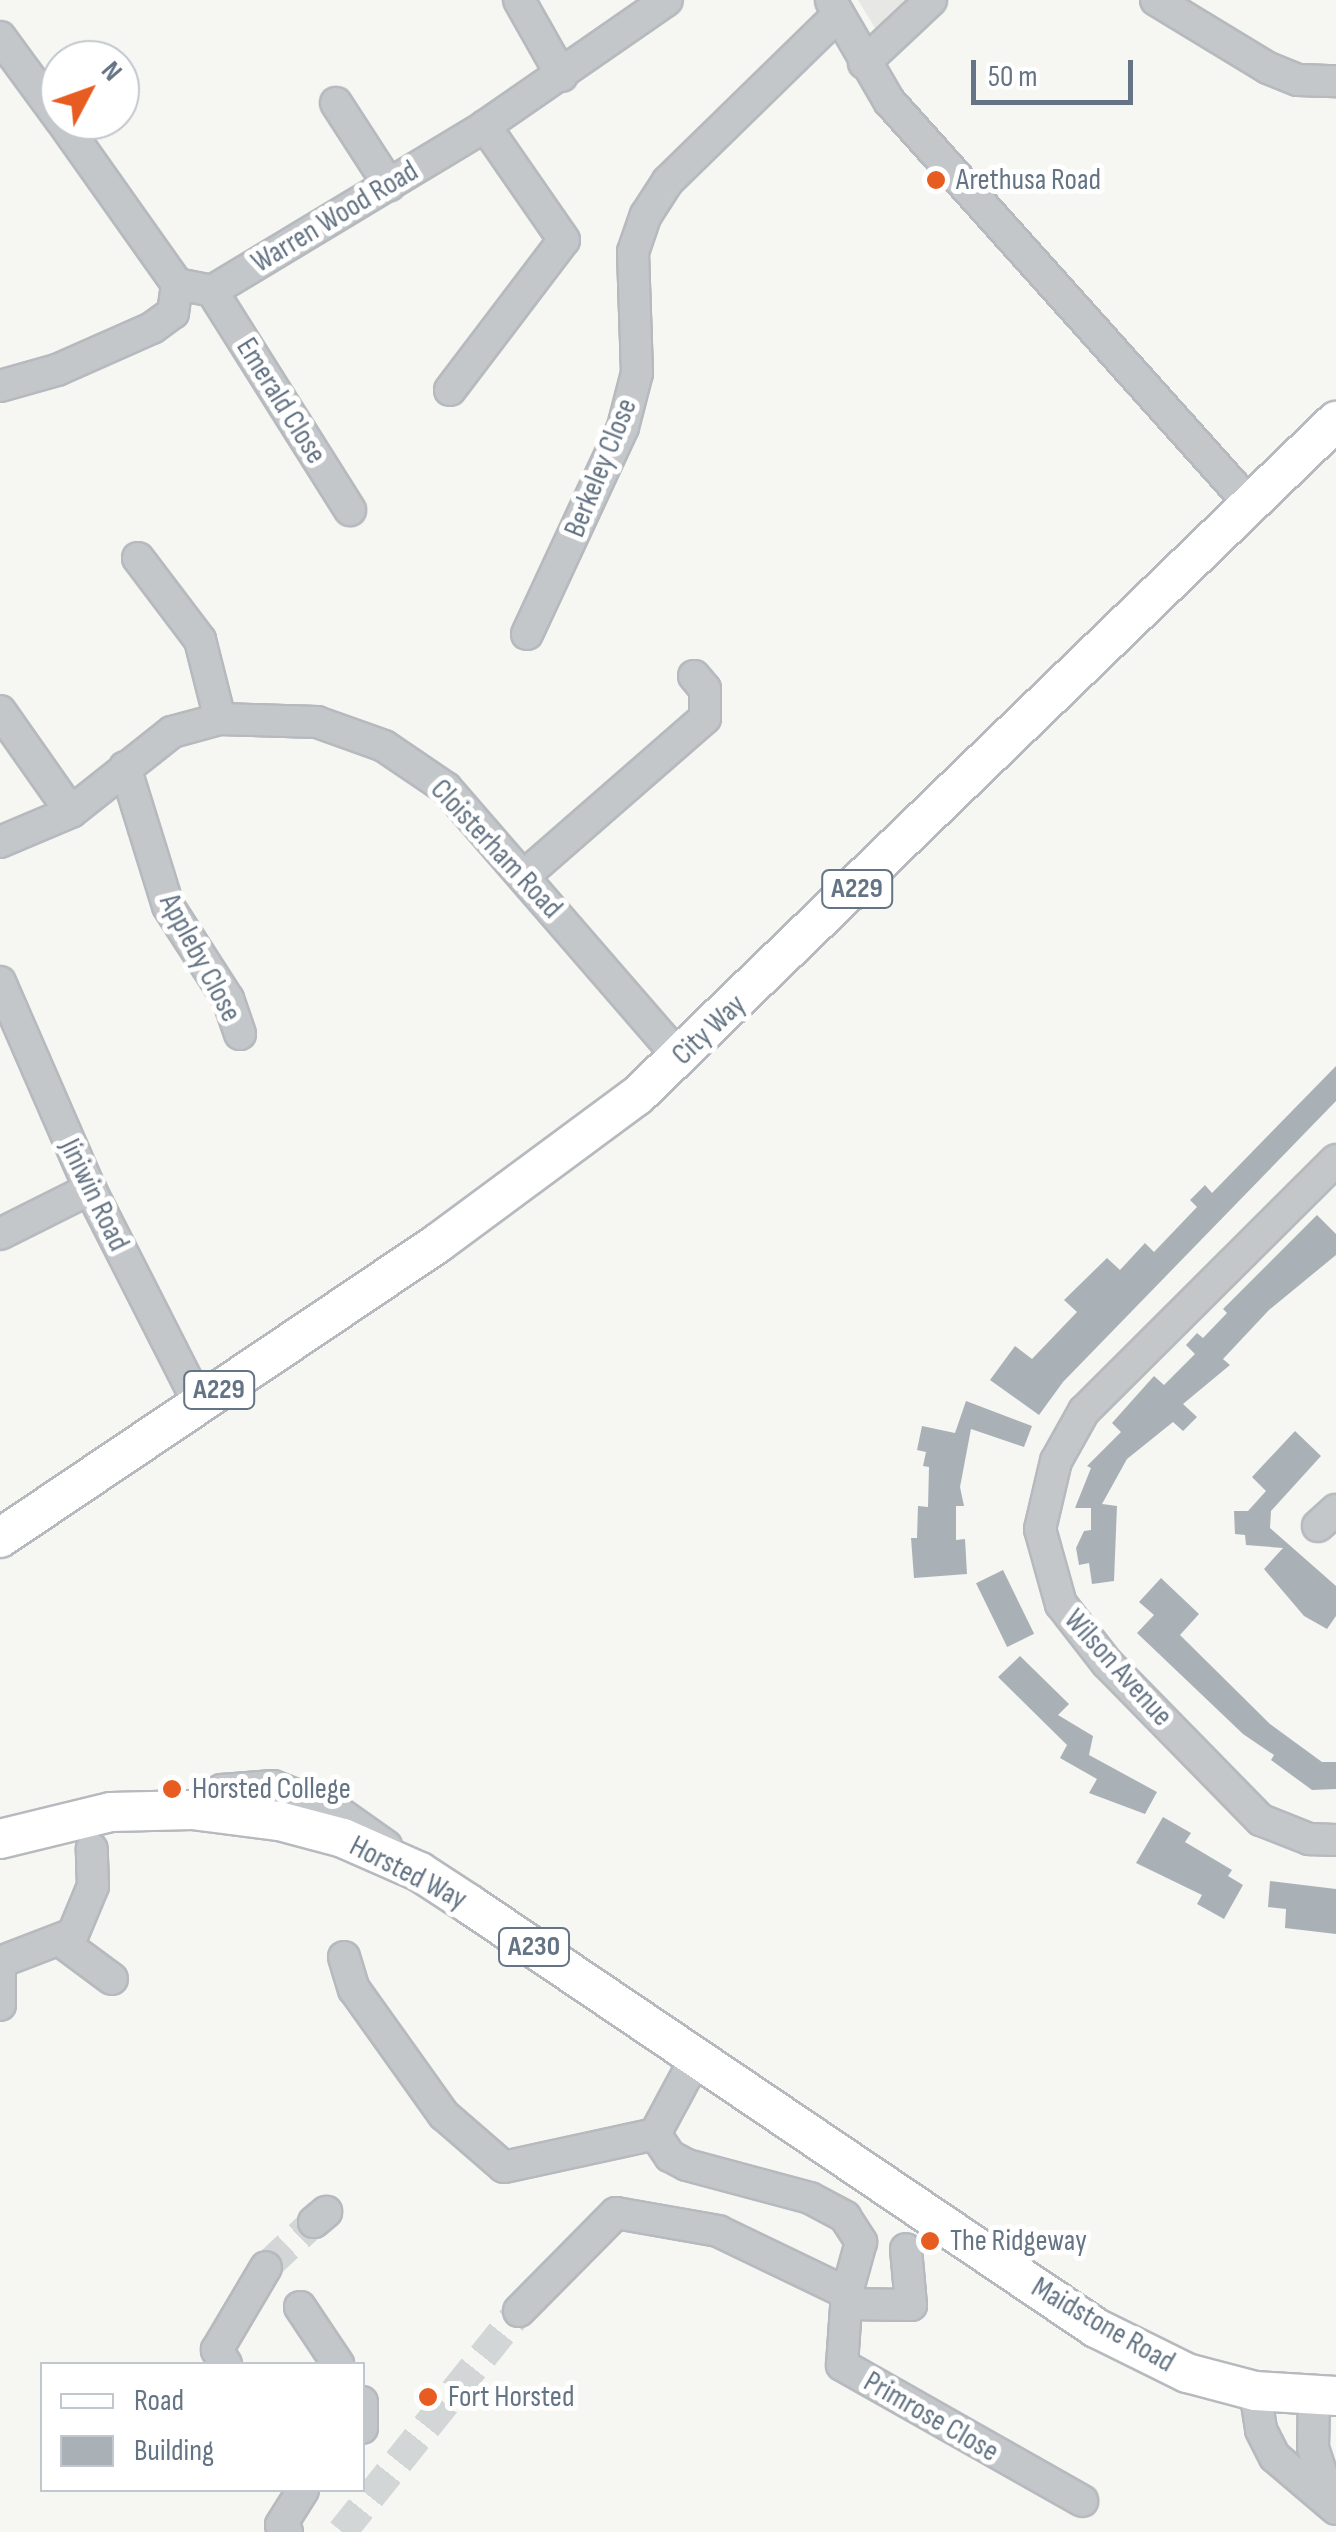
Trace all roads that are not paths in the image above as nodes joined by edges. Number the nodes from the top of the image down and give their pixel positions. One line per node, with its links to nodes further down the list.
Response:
1 (519, 0): 8 (street)
2 (668, 0): 8 (street, Warren Wood Road)
3 (932, 0): 7 (street)
4 (1156, 0): 9 (street)
5 (834, 7): 7 (street); 23 (street, Berkeley Close)
6 (0, 37): 10 (street)
7 (864, 63): 20 (street)
8 (562, 76): 12 (street, Warren Wood Road)
9 (1336, 81)
10 (40, 92)
11 (336, 103): 14 (street)
12 (485, 126): 14 (street, Warren Wood Road); 18 (street)
13 (74, 140): 15 (street)
14 (389, 185): 16 (street, Warren Wood Road)
15 (177, 284): 16 (street); 17 (street)
16 (212, 291): 21 (street, Emerald Close)
17 (0, 386)
18 (450, 390)
19 (1336, 422): 20 (main road, City Way / A229)
20 (1250, 504): 33 (main road, City Way / A229)
21 (350, 510)
22 (138, 558): 26 (street)
23 (527, 634)
24 (694, 676): 30 (street)
25 (0, 712): 28 (street)
26 (220, 719): 27 (street, Cloisterham Road); 30 (street, Cloisterham Road)
27 (125, 767): 28 (street, Cloisterham Road); 32 (street, Appleby Close)
28 (71, 812): 29 (street, Cloisterham Road)
29 (0, 842)
30 (524, 876): 33 (street, Cloisterham Road)
31 (1, 989): 35 (street, Jiniwin Road)
32 (240, 1034)
33 (680, 1058): 37 (main road, City Way / A229)
34 (1336, 1160): 42 (street, Wilson Avenue)
35 (90, 1190): 36 (street); 37 (street, Jiniwin Road)
36 (0, 1234)
37 (199, 1404): 38 (main road, City Way / A229)
38 (0, 1538)
39 (0, 1812): 40 (main road)
40 (50, 1823): 41 (main road, Horsted Way / A230); 50 (main road, Horsted Way / A230)
41 (0, 1838)
42 (1336, 1840)
43 (92, 1849): 44 (street)
44 (62, 1942): 46 (street); 48 (street)
45 (344, 1956): 51 (street)
46 (0, 1962)
47 (0, 1973): 49 (street)
48 (112, 1979)
49 (0, 2005)
50 (697, 2056): 51 (street); 52 (main road, Horsted Way / A230)
51 (655, 2134): 55 (street, Primrose Close)
52 (961, 2239): 60 (main road, Maidstone Road / A230)
53 (906, 2249): 55 (street)
54 (266, 2267): 58 (street)
55 (847, 2299): 57 (street); 63 (street, Primrose Close)
56 (300, 2308): 59 (street)
57 (519, 2311)
58 (225, 2362)
59 (337, 2362)
60 (1255, 2391): 61 (main road, A230); 64 (street)
61 (1325, 2396): 64 (street)
62 (303, 2492): 65 (street)
63 (1082, 2501)
64 (1335, 2508)
65 (287, 2532)

